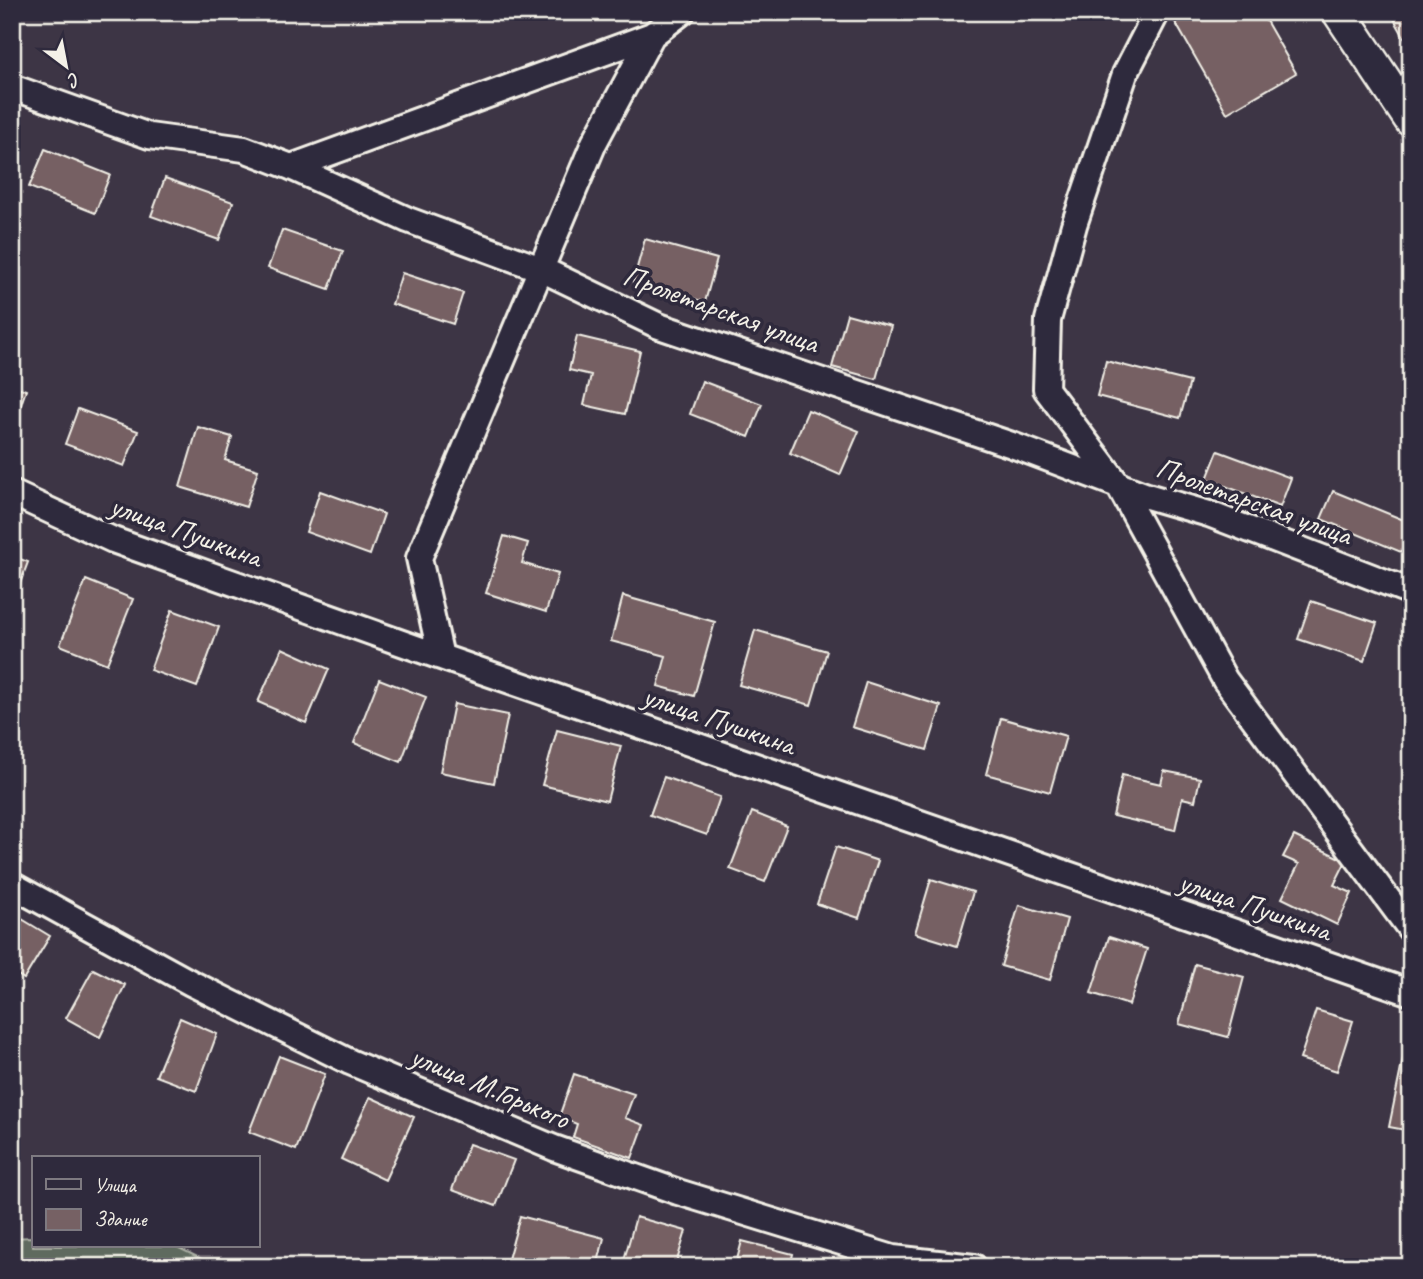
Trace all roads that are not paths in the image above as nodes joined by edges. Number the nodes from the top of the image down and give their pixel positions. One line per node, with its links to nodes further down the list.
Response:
1 (682, 12): 4 (street)
2 (1157, 12): 9 (street)
3 (1339, 12): 6 (street)
4 (652, 35): 7 (street); 8 (street)
5 (12, 87): 7 (street, Пролетарская улица)
6 (1411, 120)
7 (291, 167): 8 (street, Пролетарская улица)
8 (541, 269): 9 (street, Пролетарская улица); 12 (street)
9 (1117, 484): 11 (street, Пролетарская улица); 14 (street)
10 (12, 493): 12 (street, улица Пушкина)
11 (1411, 592)
12 (441, 657): 15 (street, улица Пушкина)
13 (12, 885): 16 (street, улица М.Горького)
14 (1411, 930)
15 (1411, 993)
16 (974, 1267)

